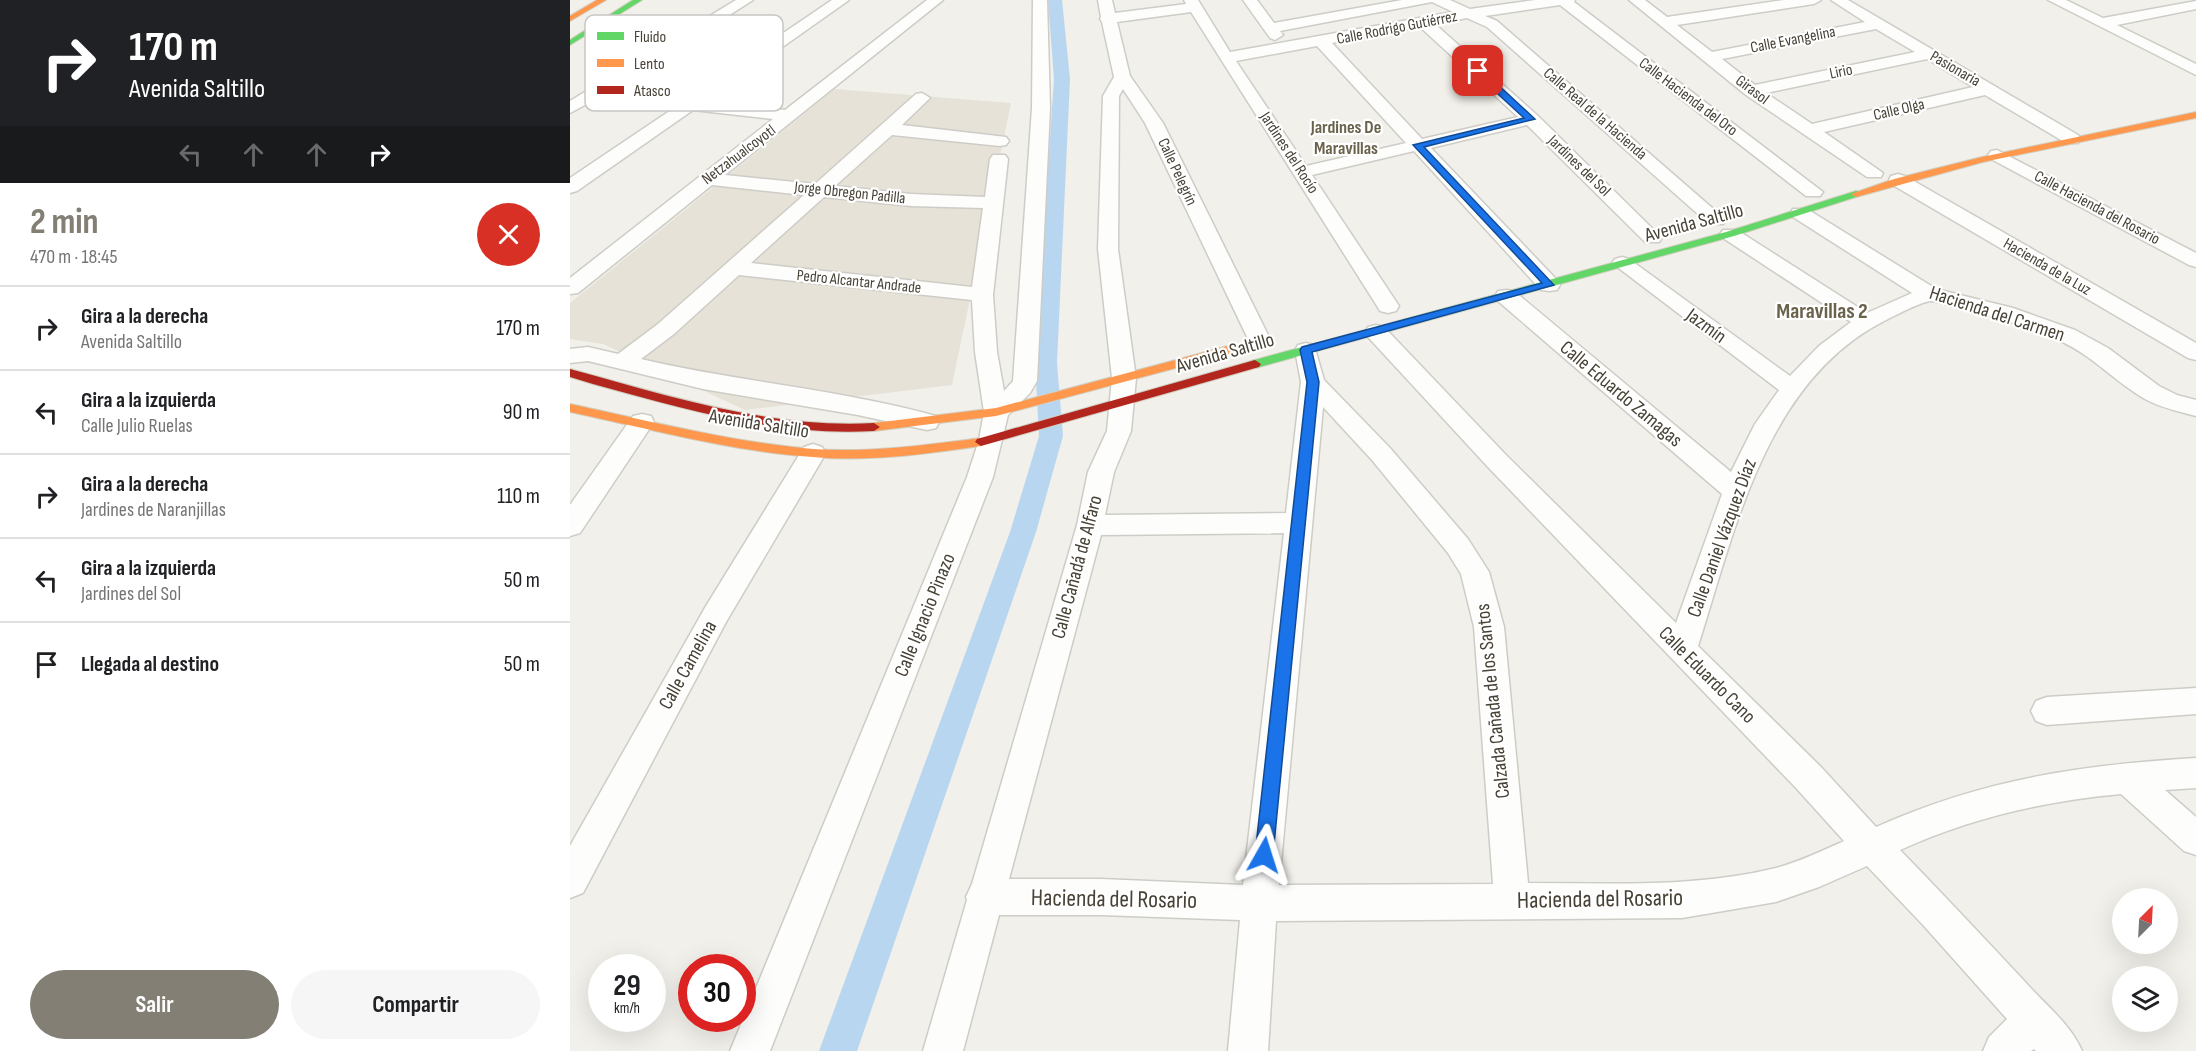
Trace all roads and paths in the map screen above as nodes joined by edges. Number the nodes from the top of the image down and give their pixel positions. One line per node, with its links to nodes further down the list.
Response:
1 (602, 0): 23 (street)
2 (638, 0): 21 (street)
3 (746, 0): 22 (street)
4 (842, 0): 29 (street)
5 (936, 0): 47 (street, Netzahualcoyotl)
6 (1040, 0): 94 (street)
7 (1250, 0): 19 (street)
8 (1344, 0): 19 (street)
9 (1426, 0): 19 (street)
10 (1438, 0): 20 (street, Calle Real de la Hacienda)
11 (1566, 0): 20 (street, Calle Rodrigo Gutiérrez); 63 (street, Calle Hacienda del Oro)
12 (1636, 0): 24 (street, Girasol)
13 (1814, 0): 24 (street)
14 (1838, 0): 27 (street, Pasionaria)
15 (2055, 0): 26 (street)
16 (1193, 3): 18 (street); 36 (street, Jardines del Rocío)
17 (2196, 5): 26 (street)
18 (1106, 9): 38 (street, Calle Pelegrín)
19 (1356, 13)
20 (1471, 13): 25 (street, Calle Rodrigo Gutiérrez); 66 (street, Calle Real de la Hacienda)
21 (614, 15)
22 (721, 15)
23 (570, 19)
24 (1665, 21): 34 (street, Girasol)
25 (1425, 23): 30 (street, Calle Rodrigo Gutiérrez); 48 (street, Jardines del Sol)
26 (2102, 23): 35 (street)
27 (1878, 24): 33 (street, Pasionaria); 34 (street, Calle Evangelina)
28 (585, 34): 31 (street)
29 (783, 41)
30 (1322, 42): 36 (street, Calle Rodrigo Gutiérrez); 54 (street)
31 (570, 43)
32 (2196, 52): 35 (street)
33 (1930, 54): 39 (street, Pasionaria); 40 (street, Lirio)
34 (1709, 57): 40 (street, Girasol)
35 (2171, 57): 37 (street)
36 (1226, 58): 56 (street, Jardines del Rocío)
37 (2196, 70)
38 (1122, 77): 81 (street, Calle Pelegrín); 89 (street, Calle Cañadá de Alfaro)
39 (1988, 89): 50 (street, Pasionaria); 52 (street, Calle Olga)
40 (1752, 91): 52 (street, Girasol)
41 (922, 98): 51 (street)
42 (585, 99): 43 (street)
43 (570, 108)
44 (681, 111): 61 (street)
45 (748, 111): 47 (street)
46 (2196, 115): 53 (street, Avenida Saltillo)
47 (789, 116): 59 (street, Netzahualcoyotl)
48 (1531, 119): 54 (street); 68 (street, Jardines del Sol)
49 (2079, 124): 50 (street, Avenida Saltillo)
50 (2056, 128): 53 (street, Pasionaria); 55 (street, Avenida Saltillo)
51 (887, 129): 62 (street); 64 (street, Calle Ignacio Pinazo)
52 (1809, 130): 57 (street, Girasol)
53 (2072, 139): 55 (street, Avenida Saltillo)
54 (1418, 145): 56 (street); 73 (street)
55 (1993, 149): 58 (street, Avenida Saltillo); 70 (street, Calle Hacienda del Rosario)
56 (1302, 172): 79 (street, Jardines del Rocío)
57 (1874, 173): 58 (street, Avenida Saltillo); 60 (street, Avenida Saltillo)
58 (1897, 174): 65 (street, Avenida Saltillo); 83 (street, Hacienda de la Luz)
59 (707, 179): 62 (street, Jorge Obregon Padilla); 76 (street, Netzahualcoyotl)
60 (1854, 179)
61 (570, 187)
62 (820, 190): 64 (street, Jorge Obregon Padilla); 72 (street)
63 (1818, 191): 65 (street, Avenida Saltillo)
64 (994, 203): 78 (street, Calle Ignacio Pinazo)
65 (1796, 206): 66 (street, Avenida Saltillo); 77 (street, Hacienda del Carmen)
66 (1724, 223): 67 (street, Avenida Saltillo); 69 (street, Avenida Saltillo); 80 (street, Calle Real de la Hacienda)
67 (1695, 226)
68 (1658, 236): 69 (street, Avenida Saltillo)
69 (1627, 253): 75 (street, Avenida Saltillo); 88 (street, Jazmín)
70 (2196, 261)
71 (1555, 264): 73 (street, Avenida Saltillo)
72 (735, 268): 78 (street, Pedro Alcantar Andrade); 85 (street)
73 (1533, 270): 74 (street, Avenida Saltillo); 75 (street)
74 (1510, 285): 75 (street, Avenida Saltillo); 79 (street, Avenida Saltillo); 96 (street, Calle Eduardo Zamagas)
75 (1549, 285)
76 (570, 288)
77 (1928, 294): 80 (street, Calle Daniel Vázquez Díaz); 91 (street, Hacienda del Carmen)
78 (982, 295): 94 (street, Calle Ignacio Pinazo)
79 (1385, 313): 82 (street, Avenida Saltillo); 100 (street, Calle Eduardo Cano)
80 (1866, 322): 88 (street, Calle Daniel Vázquez Díaz)
81 (1255, 343): 89 (street, Avenida Saltillo)
82 (1306, 350): 87 (street); 89 (street, Avenida Saltillo)
83 (2196, 353)
84 (570, 356): 85 (street)
85 (622, 362): 93 (street)
86 (570, 373): 93 (street, Avenida Saltillo)
87 (1313, 382): 97 (street); 109 (street, Calzada Cañada de los Santos)
88 (1791, 388): 96 (street, Calle Daniel Vázquez Díaz)
89 (1114, 393): 94 (street, Avenida Saltillo); 94 (street, Avenida Saltillo); 98 (street, Calle Cañadá de Alfaro)
90 (570, 408): 92 (street, Avenida Saltillo)
91 (2196, 408)
92 (642, 422): 95 (street, Avenida Saltillo); 99 (street)
93 (927, 422): 94 (street, Avenida Saltillo)
94 (994, 426): 95 (street, Avenida Saltillo); 112 (street, Calle Ignacio Pinazo)
95 (813, 453): 107 (street, Calle Camelina)
96 (1736, 491): 100 (street, Calle Daniel Vázquez Díaz)
97 (1297, 523): 98 (street); 110 (street)
98 (1090, 525): 108 (street, Calle Cañadá de Alfaro)
99 (570, 526)
100 (1682, 649): 106 (street, Calle Eduardo Cano)
101 (2196, 701): 102 (street)
102 (2047, 711)
103 (2196, 773): 104 (street, Hacienda del Rosario)
104 (2126, 777): 105 (street); 106 (street, Hacienda del Rosario)
105 (2196, 839)
106 (1870, 845): 109 (street, Hacienda del Rosario); 111 (street, Calle Eduardo Cano)
107 (570, 881)
108 (984, 897): 110 (street, Hacienda del Rosario); 113 (street, Calle Cañadá de Alfaro)
109 (1512, 900): 110 (street, Hacienda del Rosario)
110 (1259, 903): 114 (street)
111 (2035, 1020): 115 (street); 116 (street, Calle Eduardo Cano)
112 (750, 1051)
113 (943, 1051)
114 (1248, 1051)
115 (2003, 1051)
116 (2062, 1051)

